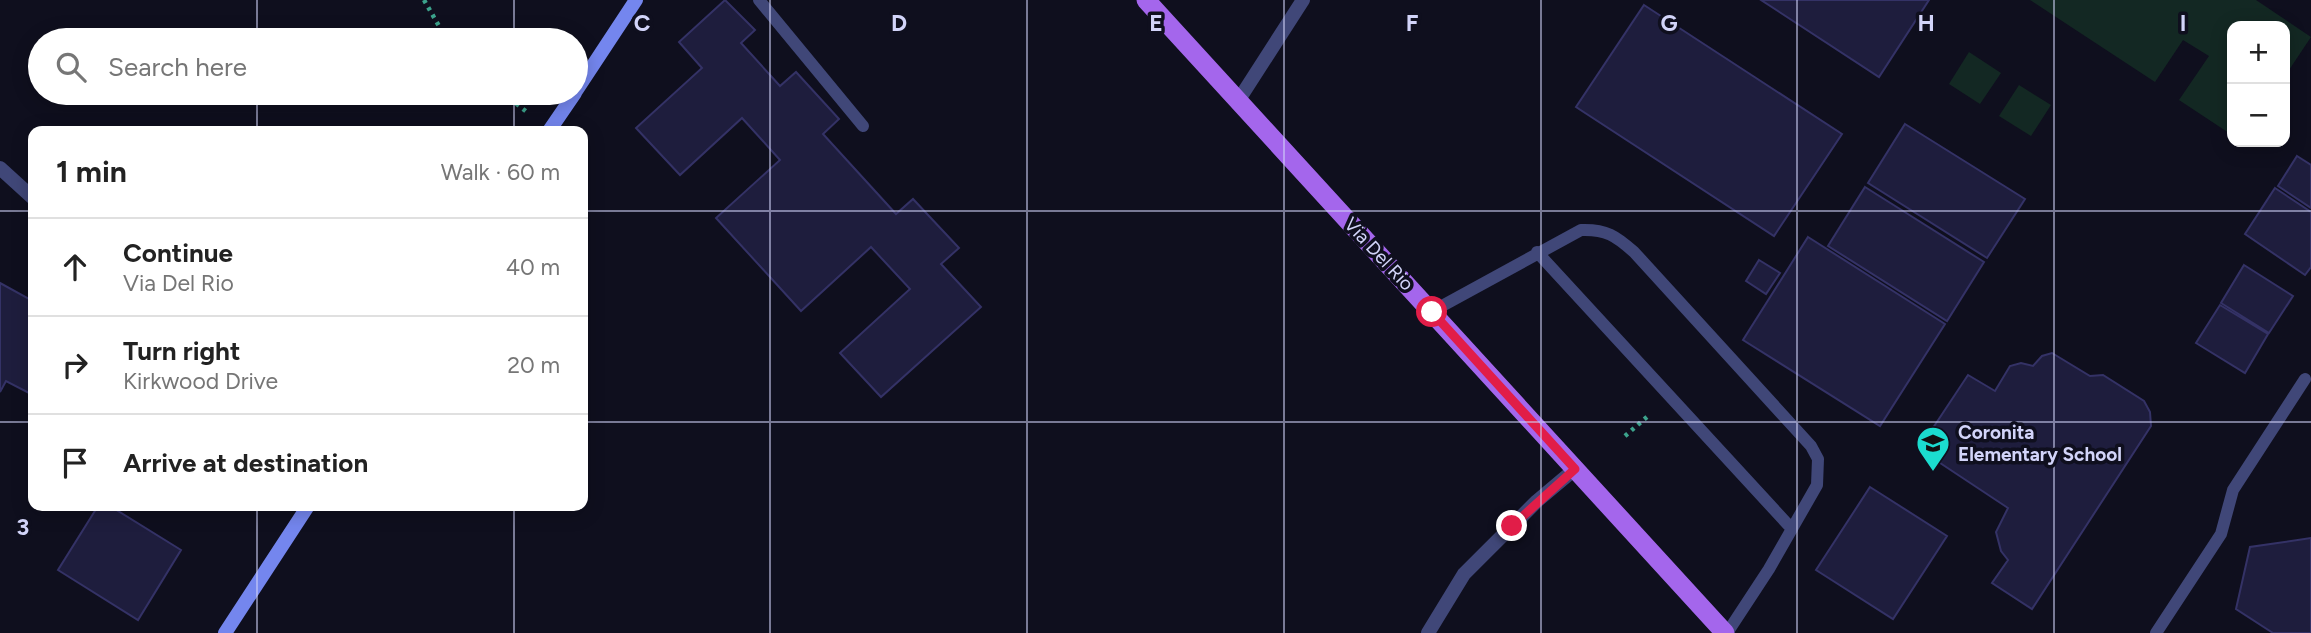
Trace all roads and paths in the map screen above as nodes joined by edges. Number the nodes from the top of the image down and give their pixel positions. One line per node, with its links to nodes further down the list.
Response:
1 (424, 0): 6 (path)
2 (636, 0): 7 (main road)
3 (759, 0): 13 (lane)
4 (1146, 0): 8 (main road, Via Del Rio)
5 (1303, 0): 8 (street)
6 (440, 28)
7 (588, 72)
8 (1238, 101): 17 (main road, Via Del Rio)
9 (518, 105): 11 (path)
10 (566, 105): 12 (main road)
11 (528, 113)
12 (552, 126)
13 (863, 126)
14 (0, 168): 15 (street)
15 (28, 193)
16 (1537, 252): 17 (lane); 23 (lane); 23 (lane)
17 (1432, 312): 21 (main road, Via Del Rio)
18 (2305, 379): 27 (lane)
19 (1648, 416): 20 (path)
20 (1625, 436)
21 (1575, 469): 25 (street); 26 (main road, Via Del Rio)
22 (305, 511): 24 (main road)
23 (1791, 529): 26 (lane)
24 (225, 633)
25 (1427, 633)
26 (1726, 633)
27 (2156, 633)

